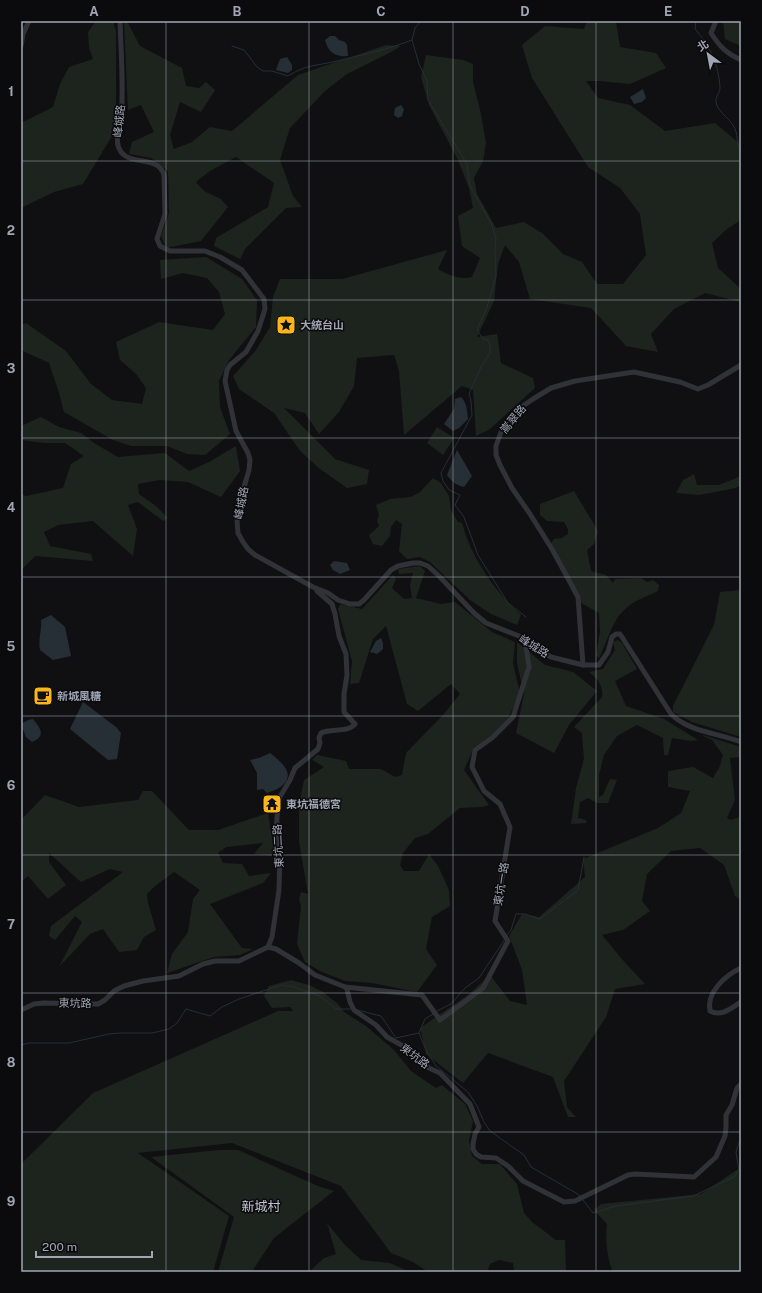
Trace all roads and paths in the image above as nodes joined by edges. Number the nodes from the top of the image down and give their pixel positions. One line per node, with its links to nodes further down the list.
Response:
1 (29, 21): 4 (street)
2 (120, 21): 7 (street, 峰城路)
3 (716, 21): 5 (street)
4 (21, 46)
5 (741, 60)
6 (741, 365): 9 (street, 嵩翠路)
7 (313, 587): 8 (street, 峰城路); 11 (street, 東坑二路)
8 (525, 640): 9 (street, 峰城路); 13 (street, 東坑一路)
9 (583, 665): 10 (street, 峰城路)
10 (741, 742)
11 (268, 947): 13 (street); 15 (street, 東坑路)
12 (741, 968): 14 (street)
13 (345, 987): 16 (street, 東坑路)
14 (741, 1002)
15 (21, 1010)
16 (741, 1084)

